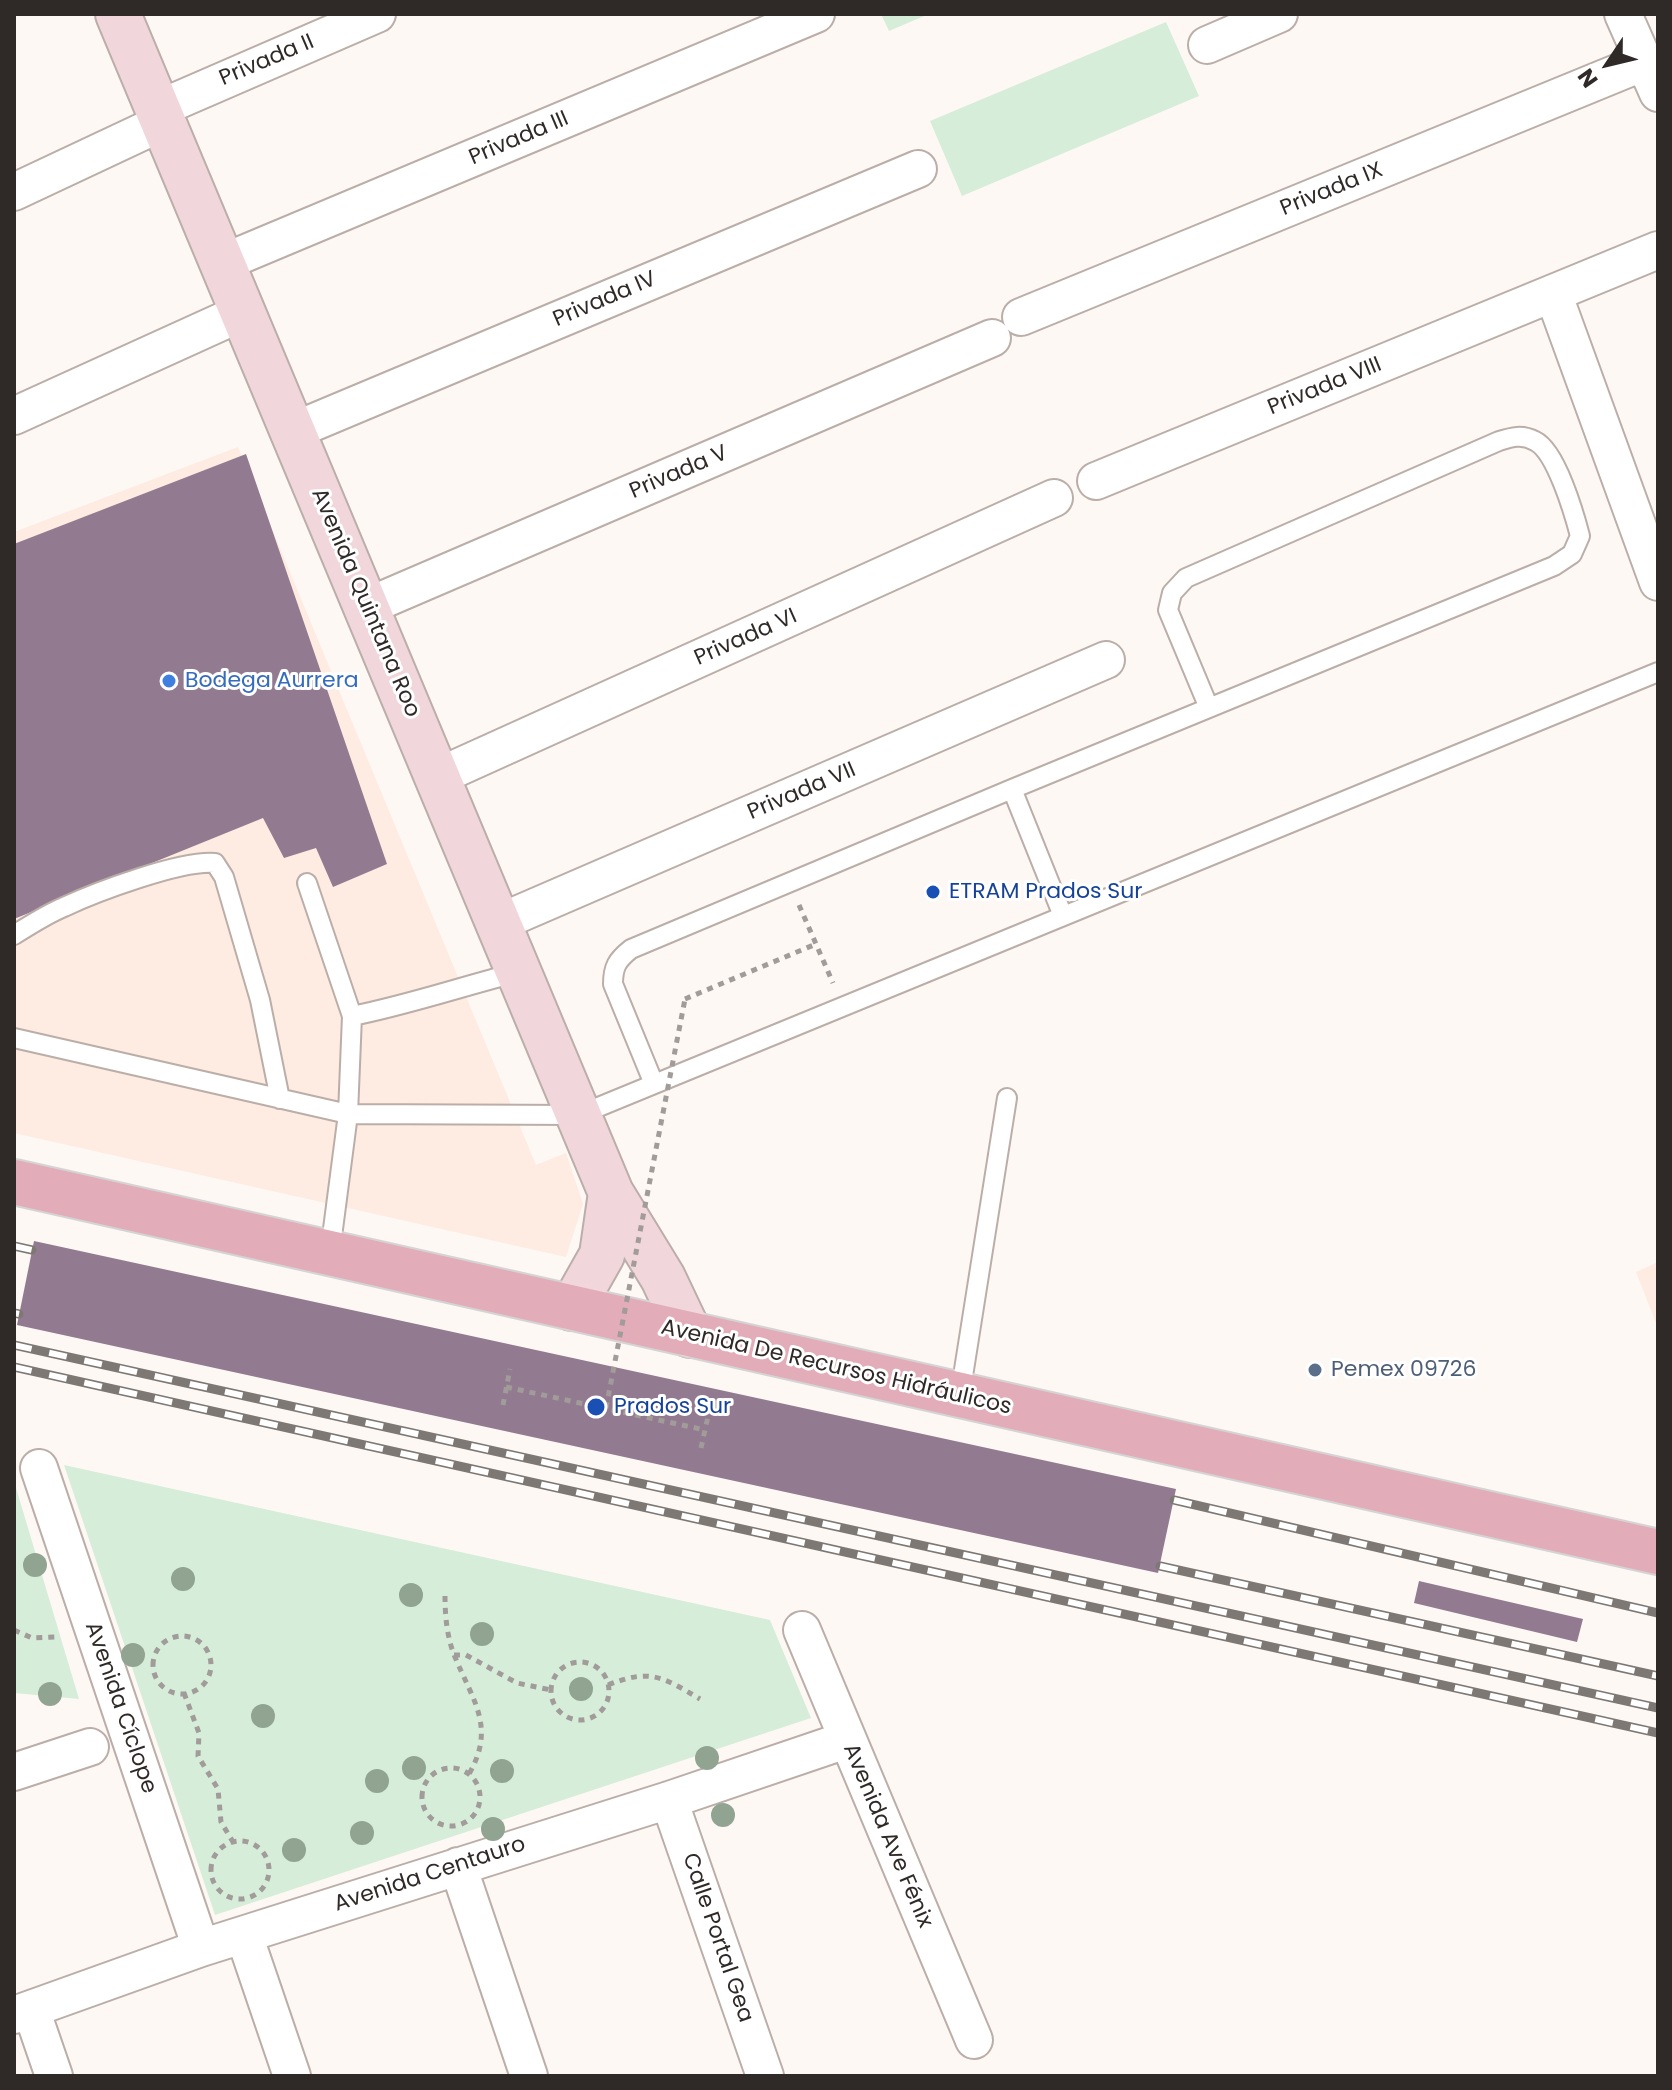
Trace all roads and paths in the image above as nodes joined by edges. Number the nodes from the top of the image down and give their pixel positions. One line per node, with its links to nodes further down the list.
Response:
1 (118, 14): 8 (main road, Avenida Quintana Roo)
2 (377, 14): 8 (street, Privada II)
3 (816, 14): 12 (street, Privada III)
4 (1279, 14): 6 (street)
5 (1623, 14): 7 (street)
6 (1207, 45)
7 (1651, 78): 15 (street, Privada IX)
8 (161, 115): 10 (street, Privada II); 12 (main road, Avenida Quintana Roo)
9 (918, 169): 18 (street, Privada IV)
10 (14, 192)
11 (1658, 250): 13 (street, Privada VIII)
12 (222, 263): 14 (main road, Avenida Quintana Roo)
13 (1553, 293): 19 (street, Privada VIII); 21 (street)
14 (243, 312): 17 (street); 18 (main road, Avenida Quintana Roo)
15 (1021, 317)
16 (992, 338): 22 (street, Privada V)
17 (14, 416)
18 (293, 431): 22 (main road, Avenida Quintana Roo)
19 (1096, 481)
20 (1054, 498): 26 (street, Privada VI)
21 (1658, 582)
22 (366, 607): 26 (main road, Avenida Quintana Roo)
23 (1106, 660): 31 (street, Privada VII)
24 (1658, 672): 30 (lane)
25 (1209, 708): 25 (lane); 27 (lane)
26 (437, 777): 31 (main road, Avenida Quintana Roo)
27 (1012, 789): 28 (lane); 30 (lane)
28 (789, 882): 33 (path); 38 (lane)
29 (307, 883): 36 (lane)
30 (1063, 916): 35 (lane)
31 (498, 923): 34 (main road, Avenida Quintana Roo)
32 (14, 935): 40 (lane)
33 (816, 944): 35 (path); 52 (path, bridge)
34 (519, 972): 36 (lane); 42 (main road, Avenida Quintana Roo)
35 (843, 1007): 38 (lane)
36 (352, 1016): 41 (lane)
37 (14, 1038): 40 (lane)
38 (654, 1084): 42 (lane)
39 (1007, 1098): 50 (lane)
40 (280, 1099): 41 (lane)
41 (348, 1114): 42 (lane); 45 (lane)
42 (579, 1115): 44 (main road, Avenida Quintana Roo)
43 (14, 1182): 45 (main road, Avenida De Recursos Hidráulicos)
44 (611, 1193): 46 (main road); 47 (main road, Avenida Quintana Roo)
45 (330, 1252): 46 (main road, Avenida De Recursos Hidráulicos)
46 (572, 1308): 47 (main road, Avenida De Recursos Hidráulicos)
47 (690, 1335): 50 (main road, Avenida De Recursos Hidráulicos)
48 (510, 1369): 49 (path)
49 (506, 1387): 51 (path); 52 (path)
50 (960, 1395): 57 (main road, Avenida De Recursos Hidráulicos)
51 (503, 1405)
52 (606, 1408): 54 (path)
53 (709, 1412): 54 (path)
54 (705, 1430): 55 (path)
55 (701, 1448)
56 (39, 1468): 60 (street, Avenida Cíclope)
57 (1658, 1552)
58 (445, 1596): 62 (path)
59 (14, 1630): 60 (path)
60 (94, 1630): 75 (street, Avenida Cíclope)
61 (802, 1630): 67 (street, Avenida Ave Fénix)
62 (454, 1655): 64 (path); 70 (path)
63 (608, 1685): 64 (path); 64 (path); 66 (path)
64 (551, 1690)
65 (184, 1693): 65 (path); 72 (path)
66 (700, 1699)
67 (846, 1740): 71 (street, Avenida Centauro); 77 (street, Avenida Ave Fénix)
68 (90, 1747): 69 (street)
69 (14, 1772)
70 (469, 1774): 70 (path)
71 (669, 1800): 73 (street, Avenida Centauro); 81 (street, Calle Portal Gea)
72 (233, 1842): 72 (path)
73 (458, 1866): 74 (street, Avenida Centauro); 80 (street)
74 (244, 1935): 75 (street, Avenida Centauro); 79 (street)
75 (201, 1948): 76 (street, Avenida Centauro)
76 (22, 2012): 78 (street)
77 (974, 2040)
78 (54, 2076)
79 (292, 2076)
80 (529, 2076)
81 (765, 2076)

